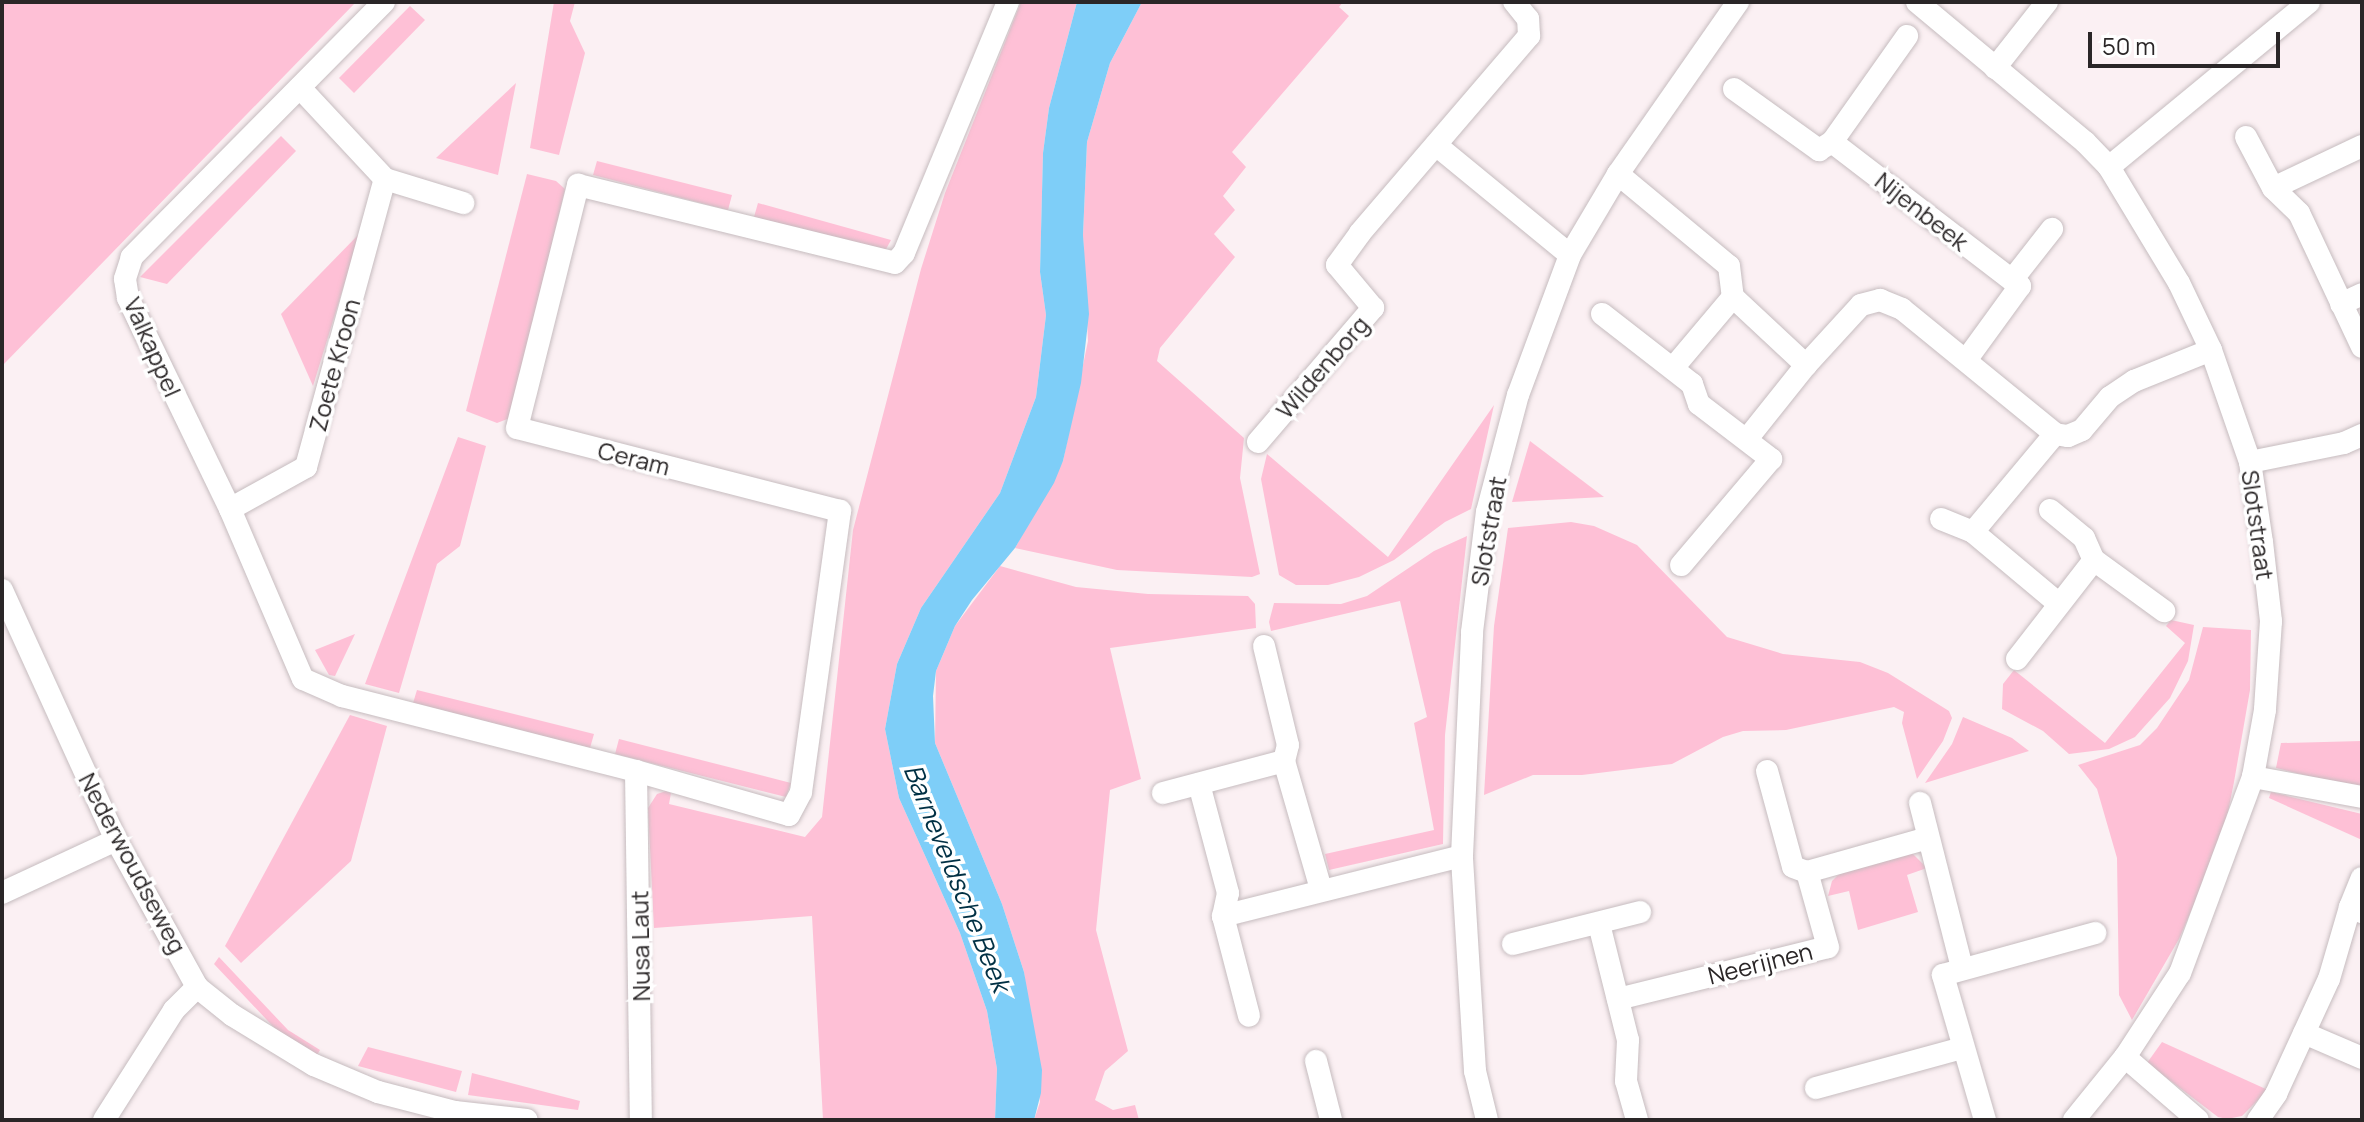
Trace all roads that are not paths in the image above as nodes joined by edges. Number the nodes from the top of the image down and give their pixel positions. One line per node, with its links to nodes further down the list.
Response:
1 (384, 2): 10 (street, Valkappel)
2 (1008, 2): 51 (street, Ceram)
3 (1514, 2): 14 (street, Wildenborg)
4 (1738, 2): 17 (street, Slotstraat)
5 (1917, 2): 9 (street, Slotstraat)
6 (2047, 2): 9 (street)
7 (2309, 2): 16 (street)
8 (1907, 36): 13 (street)
9 (1995, 68): 16 (street, Slotstraat)
10 (300, 88): 18 (street); 38 (street, Valkappel)
11 (1734, 89): 13 (street, Nijenbeek)
12 (2246, 137): 19 (street)
13 (1832, 142): 23 (street, Nijenbeek)
14 (1436, 145): 22 (street); 36 (street, Wildenborg)
15 (2362, 146): 19 (street)
16 (2109, 167): 29 (street, Slotstraat)
17 (1618, 174): 22 (street, Slotstraat); 25 (street)
18 (385, 179): 20 (street); 38 (street, Zoete Kroon)
19 (2273, 188): 26 (street)
20 (463, 203)
21 (2052, 229): 23 (street)
22 (1570, 255): 60 (street, Slotstraat)
23 (2012, 280): 30 (street)
24 (2362, 294): 26 (street)
25 (1733, 297): 31 (street); 32 (street)
26 (2341, 304): 28 (street)
27 (1602, 314): 32 (street)
28 (2362, 347)
29 (2211, 350): 33 (street); 37 (street, Slotstraat)
30 (1967, 359): 31 (street); 33 (street)
31 (1806, 365): 35 (street)
32 (1673, 368): 35 (street)
33 (2055, 434): 41 (street)
34 (2362, 435): 37 (street)
35 (1747, 439): 43 (street)
36 (1258, 442)
37 (2250, 462): 53 (street, Slotstraat)
38 (230, 509): 49 (street, Valkappel)
39 (2050, 510): 42 (street)
40 (1941, 519): 41 (street)
41 (1973, 532): 45 (street)
42 (2094, 560): 45 (street); 46 (street)
43 (1681, 565)
44 (5, 603): 59 (street, Nederwoudseweg)
45 (2058, 603): 48 (street)
46 (2164, 611)
47 (1264, 646): 50 (street)
48 (2017, 659)
49 (342, 696): 51 (street, Ceram)
50 (1284, 761): 54 (street); 63 (street)
51 (636, 771): 83 (street, Nusa Laut)
52 (1767, 771): 61 (street, Neerijnen)
53 (2253, 777): 56 (street); 77 (street, Slotstraat)
54 (1199, 784): 55 (street); 67 (street)
55 (1163, 793)
56 (2362, 797)
57 (1920, 803): 58 (street)
58 (1928, 838): 61 (street); 71 (street)
59 (116, 840): 64 (street); 72 (street, Nederwoudseweg)
60 (1462, 856): 63 (street); 85 (street, Slotstraat)
61 (1807, 872): 73 (street, Neerijnen)
62 (2362, 878): 65 (street)
63 (1321, 889): 67 (street)
64 (2, 893)
65 (2356, 910): 75 (street)
66 (1640, 912): 68 (street)
67 (1223, 916): 74 (street)
68 (1599, 924): 70 (street); 73 (street)
69 (2095, 933): 71 (street)
70 (1513, 944)
71 (1962, 968): 76 (street)
72 (197, 987): 81 (street); 82 (street)
73 (1618, 999): 86 (street)
74 (1249, 1016)
75 (2304, 1033): 78 (street); 90 (street)
76 (1962, 1048): 80 (street); 87 (street)
77 (2125, 1057): 88 (street, Slotstraat); 89 (street)
78 (2362, 1058)
79 (1316, 1061): 84 (street)
80 (1816, 1088)
81 (104, 1120)
82 (527, 1120)
83 (641, 1120)
84 (1331, 1120)
85 (1487, 1120)
86 (1637, 1120)
87 (1985, 1120)
88 (2074, 1120)
89 (2198, 1120)
90 (2258, 1120)

